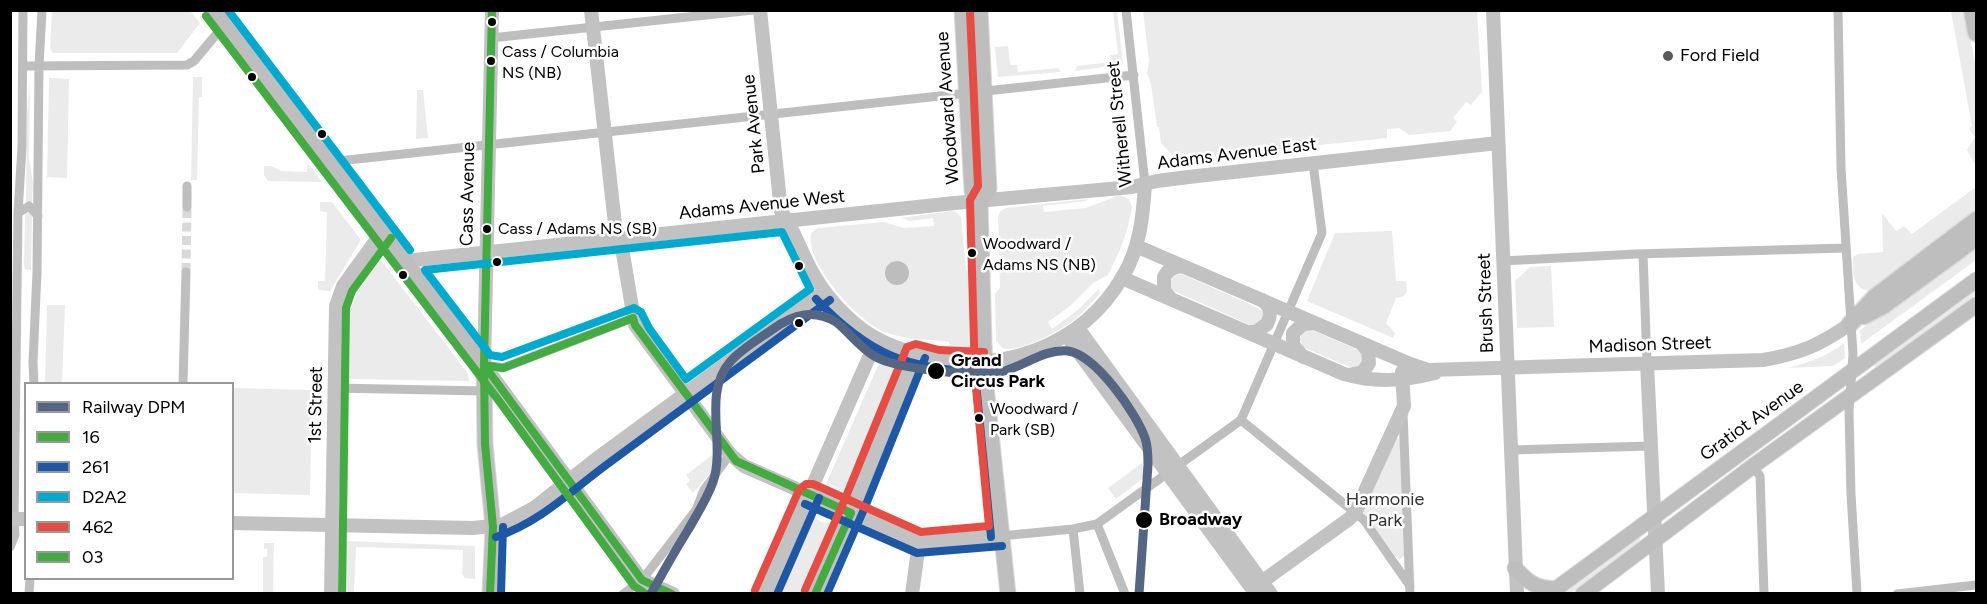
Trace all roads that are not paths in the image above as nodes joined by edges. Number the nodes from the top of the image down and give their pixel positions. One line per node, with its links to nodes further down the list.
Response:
1 (23, 10): 19 (street)
2 (42, 10): 18 (street)
3 (214, 10): 14 (main road)
4 (492, 10): 17 (street, Cass Avenue)
5 (591, 10): 15 (street)
6 (753, 10): 15 (street)
7 (760, 10): 23 (street, Park Avenue)
8 (962, 10): 22 (main road, Woodward Avenue)
9 (980, 10): 21 (main road, Woodward Avenue)
10 (1126, 10): 20 (street, Witherell Street)
11 (1493, 10): 25 (street, Brush Street)
12 (1838, 10): 41 (street)
13 (1972, 10): 16 (highway)
14 (226, 18): 18 (street); 27 (main road)
15 (593, 27): 17 (street); 24 (street)
16 (1977, 33)
17 (491, 38): 26 (street, Cass Avenue)
18 (39, 65): 19 (street); 34 (street)
19 (23, 66): 33 (street)
20 (1134, 75): 21 (street); 29 (street, Witherell Street)
21 (984, 91): 22 (street); 31 (main road, Woodward Avenue)
22 (966, 93): 23 (street); 31 (main road, Woodward Avenue)
23 (771, 114): 24 (street); 36 (street, Park Avenue)
24 (604, 132): 26 (street); 38 (street)
25 (1498, 143): 28 (street, Adams Avenue East); 45 (street, Brush Street)
26 (489, 144): 27 (street); 42 (street, Cass Avenue)
27 (329, 162): 37 (main road)
28 (1313, 163): 29 (street, Adams Avenue East); 56 (street)
29 (1145, 184): 31 (street, Adams Avenue East); 40 (street, Witherell Street)
30 (187, 186): 32 (street)
31 (980, 201): 36 (street, Adams Avenue West); 69 (main road, Woodward Avenue)
32 (187, 207)
33 (18, 213): 34 (street); 46 (street)
34 (38, 216): 48 (street)
35 (1977, 220): 58 (highway)
36 (788, 221): 38 (street, Adams Avenue West); 52 (street, Park Avenue)
37 (382, 232): 44 (main road); 79 (street, 1st Street)
38 (618, 238): 42 (street, Adams Avenue West); 57 (street)
39 (1977, 238): 58 (highway)
40 (1136, 246): 47 (street, Madison Street); 50 (street, Witherell Street)
41 (1845, 248): 43 (street); 58 (street)
42 (486, 253): 44 (street, Adams Avenue West); 71 (street, Cass Avenue)
43 (1643, 254): 45 (street); 70 (street)
44 (405, 261): 71 (main road)
45 (1502, 261): 72 (street, Brush Street)
46 (18, 266): 48 (street); 83 (street)
47 (1187, 268): 53 (street); 54 (street, Madison Street)
48 (37, 272): 77 (street)
49 (186, 272): 78 (street)
50 (1122, 278): 53 (street, Madison Street); 60 (street, Witherell Street)
51 (1977, 280): 74 (main road, Gratiot Avenue)
52 (824, 292): 63 (street, Park Avenue); 81 (street)
53 (1172, 300): 61 (street, Madison Street)
54 (1262, 300): 56 (street, Madison Street); 61 (street)
55 (1977, 305): 82 (main road, Gratiot Avenue)
56 (1288, 312): 59 (street, Madison Street); 65 (street)
57 (633, 318): 71 (street); 81 (street)
58 (1850, 324): 70 (street, Madison Street); 74 (street)
59 (1319, 325): 64 (street, Madison Street); 67 (street)
60 (1078, 328): 62 (street, Witherell Street); 91 (street)
61 (1244, 332): 65 (street, Madison Street)
62 (1066, 335): 69 (street, Witherell Street); 91 (street)
63 (877, 339): 66 (street, Park Avenue); 93 (street)
64 (1361, 343): 68 (street, Madison Street); 75 (street)
65 (1274, 345): 67 (street, Madison Street); 86 (street)
66 (915, 354): 69 (street, Park Avenue); 94 (street)
67 (1305, 358): 75 (street, Madison Street)
68 (1402, 361): 73 (street, Madison Street); 76 (street)
69 (984, 362): 103 (main road, Woodward Avenue)
70 (1647, 363): 72 (street, Madison Street); 87 (street)
71 (484, 365): 80 (main road, Cass Avenue); 92 (street)
72 (1507, 368): 73 (street, Madison Street); 88 (street, Brush Street)
73 (1443, 371): 76 (street, Madison Street)
74 (1851, 373): 82 (street); 96 (main road, Gratiot Avenue)
75 (1344, 374): 76 (street, Madison Street)
76 (1403, 380): 84 (street)
77 (34, 382)
78 (183, 382)
79 (334, 388): 80 (street); 99 (street, 1st Street)
80 (485, 391): 101 (main road, Cass Avenue)
81 (684, 393): 89 (street); 92 (street)
82 (1850, 397): 90 (main road, Gratiot Avenue); 128 (street)
83 (16, 405): 85 (street); 97 (street)
84 (1404, 406): 95 (street); 111 (street)
85 (24, 412)
86 (1241, 420): 91 (street); 95 (street)
87 (1651, 446): 88 (street); 96 (street)
88 (1510, 450): 107 (street, Brush Street)
89 (730, 454): 93 (street); 108 (street)
90 (1754, 466): 104 (main road, Gratiot Avenue); 127 (street)
91 (1174, 470): 100 (street); 110 (street)
92 (569, 479): 101 (street); 108 (street)
93 (809, 494): 94 (street); 117 (street)
94 (851, 513): 105 (street); 118 (street)
95 (1355, 513): 110 (street); 111 (street)
96 (1654, 515): 104 (street); 112 (main road, Gratiot Avenue)
97 (17, 519): 106 (street)
98 (234, 523): 99 (street)
99 (332, 524): 101 (street); 113 (street, 1st Street)
100 (1097, 524): 102 (street); 122 (street)
101 (493, 527): 114 (main road, Cass Avenue)
102 (1073, 529): 103 (street); 121 (street)
103 (1001, 536): 105 (street); 120 (main road, Woodward Avenue)
104 (1655, 541): 125 (main road, Gratiot Avenue); 126 (street)
105 (919, 543): 119 (street)
106 (10, 547)
107 (1515, 568): 112 (main road); 124 (street, Brush Street)
108 (642, 580): 115 (street); 116 (street)
109 (1977, 585): 129 (street)
110 (1254, 590): 123 (street)
111 (1410, 590)
112 (1553, 591)
113 (331, 594)
114 (490, 594)
115 (623, 594)
116 (673, 594)
117 (765, 594)
118 (815, 594)
119 (912, 594)
120 (1008, 594)
121 (1080, 594)
122 (1125, 594)
123 (1271, 594)
124 (1517, 594)
125 (1583, 594)
126 (1658, 594)
127 (1764, 594)
128 (1857, 594)
129 (1898, 594)

